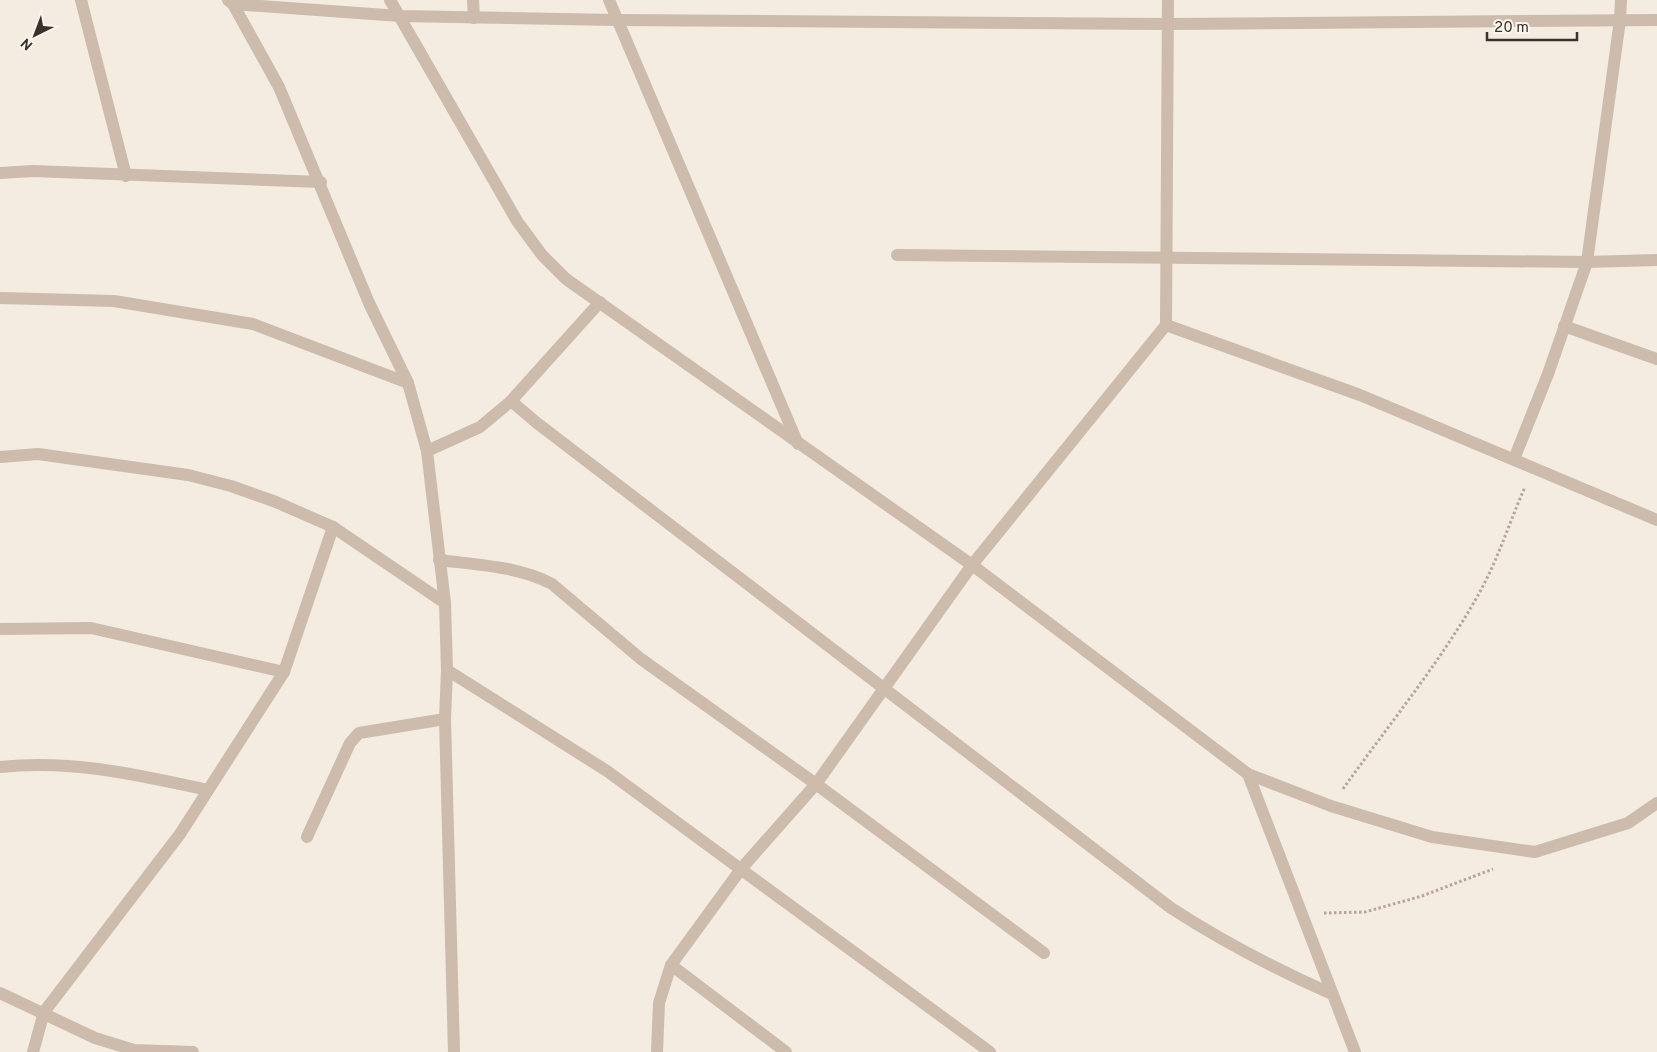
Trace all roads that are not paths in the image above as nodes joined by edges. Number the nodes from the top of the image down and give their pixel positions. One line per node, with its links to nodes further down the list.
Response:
1 (81, 0): 15 (street)
2 (390, 0): 8 (street)
3 (473, 0): 9 (street)
4 (609, 0): 10 (street)
5 (1168, 0): 13 (street)
6 (1621, 0): 11 (street)
7 (231, 2): 8 (street); 16 (street)
8 (400, 16): 9 (street); 22 (street)
9 (474, 18): 10 (street)
10 (616, 20): 13 (street); 28 (street)
11 (1620, 20): 12 (street); 13 (street); 20 (street)
12 (1657, 20)
13 (1168, 24): 18 (street)
14 (0, 173): 15 (street)
15 (126, 176): 16 (street)
16 (320, 182): 26 (street)
17 (897, 255): 18 (street)
18 (1166, 258): 20 (street); 23 (street)
19 (1657, 260): 20 (street)
20 (1587, 262): 24 (street)
21 (0, 298): 26 (street)
22 (600, 302): 27 (street); 28 (street)
23 (1166, 325): 31 (street); 35 (street)
24 (1564, 326): 25 (street); 31 (street)
25 (1657, 359)
26 (408, 383): 29 (street)
27 (511, 401): 29 (street); 40 (street)
28 (798, 444): 35 (street)
29 (427, 451): 34 (street)
30 (0, 457): 33 (street)
31 (1514, 459): 32 (street)
32 (1657, 520)
33 (333, 527): 36 (street); 39 (street)
34 (439, 560): 36 (street); 44 (street)
35 (972, 566): 40 (street); 43 (street)
36 (445, 603): 38 (street)
37 (0, 629): 39 (street)
38 (447, 670): 41 (street); 48 (street)
39 (284, 672): 45 (street)
40 (884, 689): 44 (street); 52 (street)
41 (445, 719): 47 (street); 57 (street)
42 (0, 767): 45 (street)
43 (1248, 774): 46 (street); 52 (street)
44 (816, 784): 48 (street); 49 (street)
45 (208, 790): 53 (street)
46 (1657, 804)
47 (307, 837)
48 (741, 869): 50 (street); 60 (street)
49 (1044, 953)
50 (671, 965): 58 (street); 59 (street)
51 (0, 992): 53 (street)
52 (1332, 994): 61 (street)
53 (44, 1012): 54 (street); 55 (street)
54 (178, 1051): 56 (street)
55 (33, 1052)
56 (193, 1052)
57 (454, 1052)
58 (656, 1052)
59 (786, 1052)
60 (990, 1052)
61 (1355, 1052)

